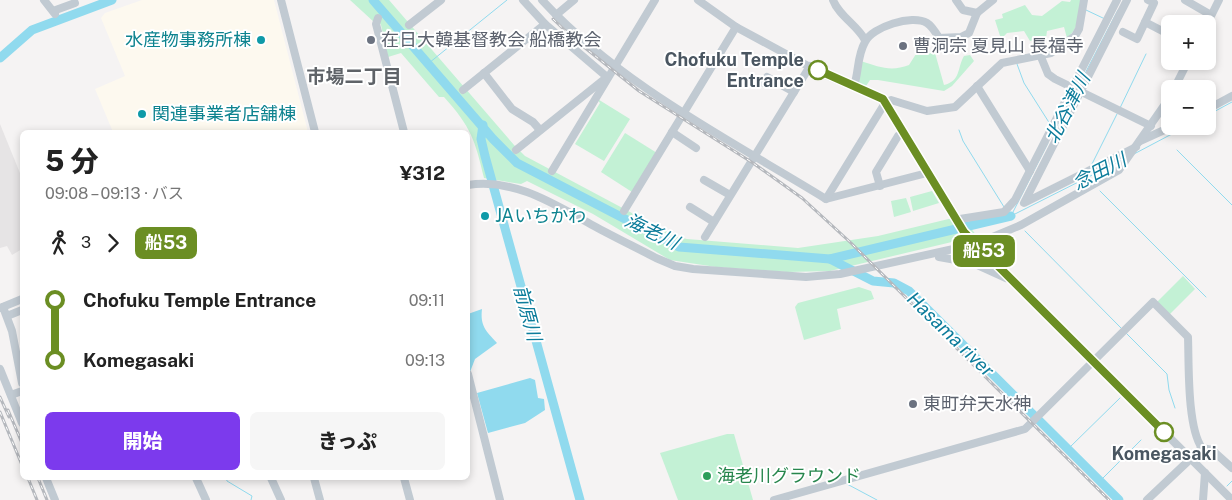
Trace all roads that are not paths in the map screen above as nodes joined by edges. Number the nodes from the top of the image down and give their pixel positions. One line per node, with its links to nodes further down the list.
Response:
1 (44, 0): 18 (street)
2 (281, 0): 47 (street)
3 (441, 0): 25 (street)
4 (523, 0): 24 (street)
5 (542, 0): 20 (street)
6 (574, 0): 20 (street)
7 (655, 0): 31 (street)
8 (698, 0): 26 (street)
9 (833, 0): 29 (street)
10 (956, 0): 19 (street)
11 (993, 0): 19 (street)
12 (1084, 0): 30 (street)
13 (1117, 0): 38 (street)
14 (1127, 0): 38 (street)
15 (1148, 0): 23 (street)
16 (1186, 0): 21 (street)
17 (1218, 0): 21 (street)
18 (72, 4)
19 (976, 13): 29 (street)
20 (556, 15): 31 (street)
21 (1211, 15)
22 (378, 18): 48 (street)
23 (1145, 22): 27 (street); 28 (street)
24 (545, 24): 33 (street); 34 (street)
25 (409, 25)
26 (736, 27): 32 (street); 45 (street)
27 (1161, 30)
28 (1123, 32)
29 (865, 40): 36 (street)
30 (1041, 56): 37 (street); 38 (street)
31 (615, 66): 34 (street); 45 (street)
32 (810, 66): 36 (street); 40 (street)
33 (484, 72): 39 (street); 49 (street)
34 (607, 77): 49 (street); 57 (street)
35 (763, 83): 40 (street)
36 (854, 86): 42 (street)
37 (977, 86): 42 (street); 58 (street)
38 (1076, 89): 46 (street); 53 (street); 58 (street)
39 (463, 90)
40 (794, 92): 56 (street)
41 (1232, 96): 43 (street)
42 (885, 103): 51 (street); 64 (street)
43 (1216, 105)
44 (1161, 111): 46 (street)
45 (684, 112): 50 (street); 56 (street)
46 (1151, 126): 53 (street)
47 (314, 130)
48 (403, 130)
49 (540, 130): 55 (street)
50 (672, 132): 54 (street); 66 (street)
51 (903, 133): 59 (street); 62 (street)
52 (1161, 133): 53 (street)
53 (1137, 146): 70 (street)
54 (696, 148)
55 (516, 150)
56 (754, 155): 63 (street); 64 (street)
57 (552, 171)
58 (1030, 171): 67 (street)
59 (927, 173): 62 (street); 67 (street)
60 (704, 180): 63 (street)
61 (470, 185): 70 (street)
62 (880, 186): 64 (street)
63 (730, 195): 68 (street)
64 (826, 199)
65 (690, 208): 68 (street)
66 (624, 212)
67 (959, 221): 70 (street)
68 (714, 222): 69 (street)
69 (705, 237)
70 (976, 244): 72 (street)
71 (939, 257): 72 (street)
72 (1015, 283): 77 (street)
73 (20, 300): 74 (street)
74 (2, 307): 76 (street)
75 (20, 311): 76 (street)
76 (6, 316): 79 (street)
77 (1093, 361): 84 (street); 86 (street); 101 (street)
78 (0, 369): 82 (street)
79 (20, 375)
80 (470, 382): 100 (street)
81 (20, 392): 82 (street)
82 (11, 395): 83 (street)
83 (20, 418)
84 (1153, 421): 85 (street); 87 (street)
85 (1171, 431)
86 (1198, 443): 87 (street); 88 (street)
87 (1190, 458): 89 (street); 102 (street)
88 (1232, 468)
89 (1205, 473): 103 (street); 104 (street)
90 (47, 480): 95 (street)
91 (197, 480): 96 (street)
92 (272, 480): 97 (street)
93 (315, 480): 98 (street)
94 (405, 480): 99 (street)
95 (56, 500)
96 (206, 500)
97 (281, 500)
98 (320, 500)
99 (410, 500)
100 (500, 500)
101 (774, 500)
102 (1147, 500)
103 (1203, 500)
104 (1232, 500)

